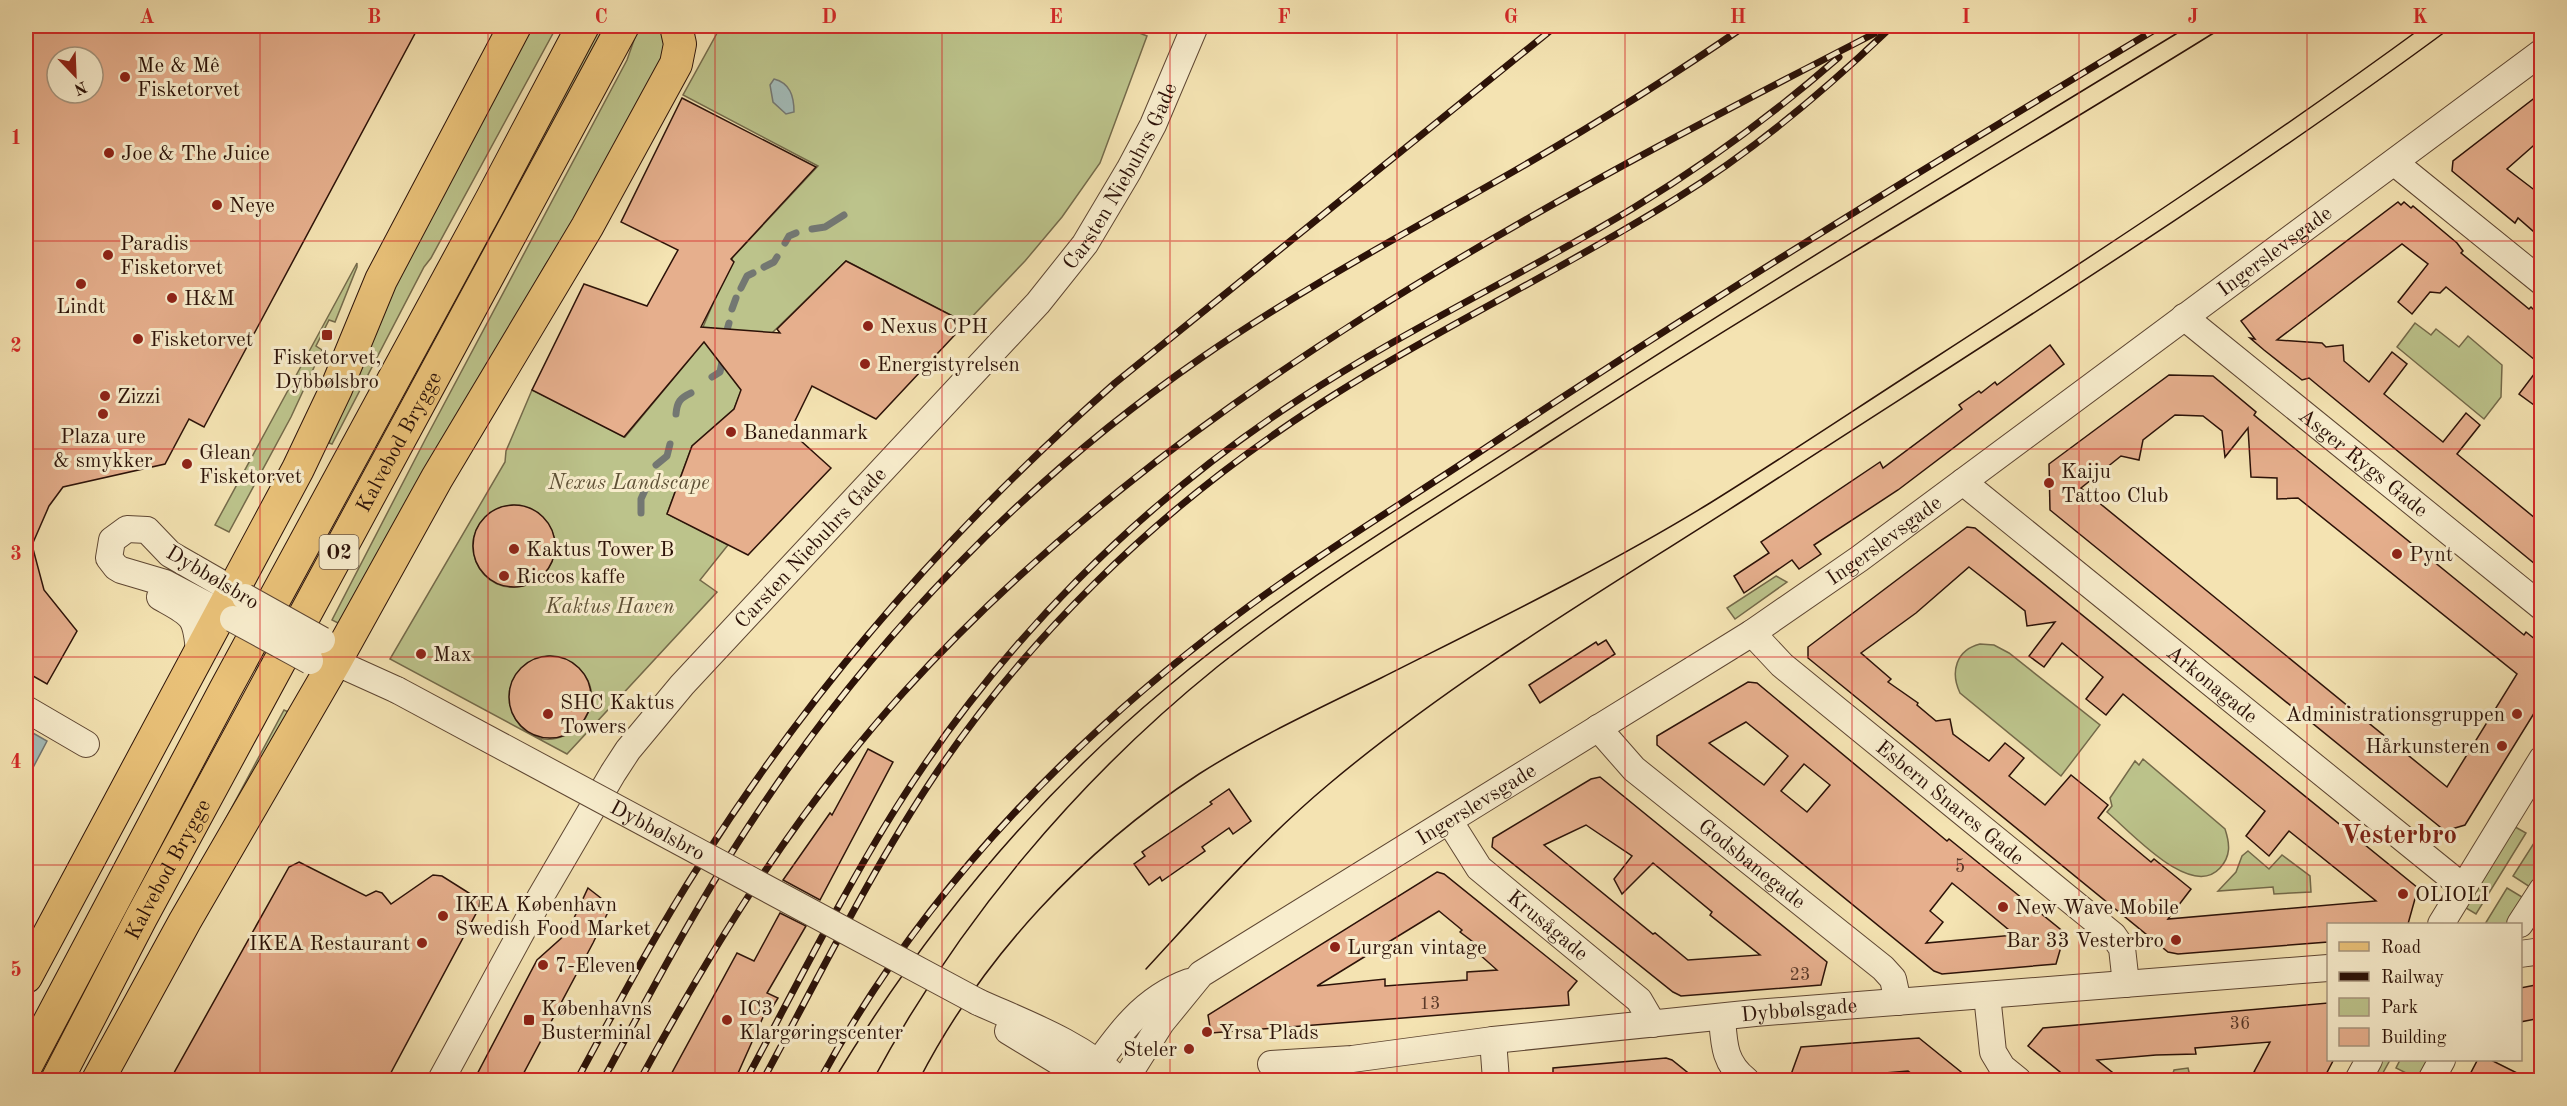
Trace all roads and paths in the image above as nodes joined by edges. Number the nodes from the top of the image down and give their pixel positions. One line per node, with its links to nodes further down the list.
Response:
1 (515, 26): 12 (main road)
2 (583, 26): 40 (main road, Kalvebod Brygge / O2)
3 (623, 26): 42 (main road, Kalvebod Brygge / O2)
4 (676, 26): 16 (main road)
5 (1195, 26): 44 (street, Carsten Niebuhrs Gade)
6 (2541, 52): 7 (street, Ingerslevsgade)
7 (2395, 163): 8 (street); 9 (street, Ingerslevsgade)
8 (2541, 282)
9 (2184, 317): 10 (street, Ingerslevsgade); 13 (street, Asger Rygs Gade)
10 (1963, 482): 14 (street, Ingerslevsgade); 22 (street, Arkonagade)
11 (116, 567): 12 (street, Dybbølsbro); 12 (street, Dybbølsbro); 15 (street, Dybbølsbro)
12 (233, 605): 15 (main road); 16 (street, Dybbølsbro, bridge)
13 (2541, 607)
14 (1752, 633): 18 (street, Ingerslevsgade); 31 (street, Esbern Snares Gade)
15 (199, 652): 29 (main road)
16 (322, 654): 41 (street, Dybbølsbro, bridge); 43 (main road)
17 (26, 710): 19 (street)
18 (1598, 728): 21 (street, Ingerslevsgade); 33 (street, Godsbanegade)
19 (86, 744)
20 (2541, 759): 22 (street)
21 (1450, 822): 30 (street, Ingerslevsgade); 35 (street, Krusågade)
22 (2463, 887): 24 (street)
23 (2541, 890): 25 (street)
24 (2442, 923)
25 (2521, 923)
26 (2541, 951): 27 (street)
27 (2522, 954)
28 (2327, 968): 31 (street, Dybbølsgade)
29 (26, 977)
30 (1195, 980): 41 (street, Ingerslevsgade); 46 (street, Ingerslevsgade)
31 (2126, 984): 32 (street, Dybbølsgade)
32 (1987, 995): 33 (street, Dybbølsgade); 49 (street)
33 (1898, 1002): 34 (street, Dybbølsgade)
34 (1722, 1017): 35 (street, Dybbølsgade); 48 (street)
35 (1653, 1024): 36 (street, Dybbølsgade)
36 (1493, 1040): 39 (street, Dybbølsgade); 47 (street)
37 (2368, 1061): 50 (street)
38 (2441, 1061): 51 (street)
39 (1271, 1064)
40 (26, 1066)
41 (1097, 1074): 45 (street, Dybbølsbro)
42 (57, 1080)
43 (98, 1080)
44 (441, 1080)
45 (1119, 1080)
46 (1125, 1080)
47 (1496, 1080)
48 (1746, 1080)
49 (2018, 1080)
50 (2358, 1080)
51 (2431, 1080)

